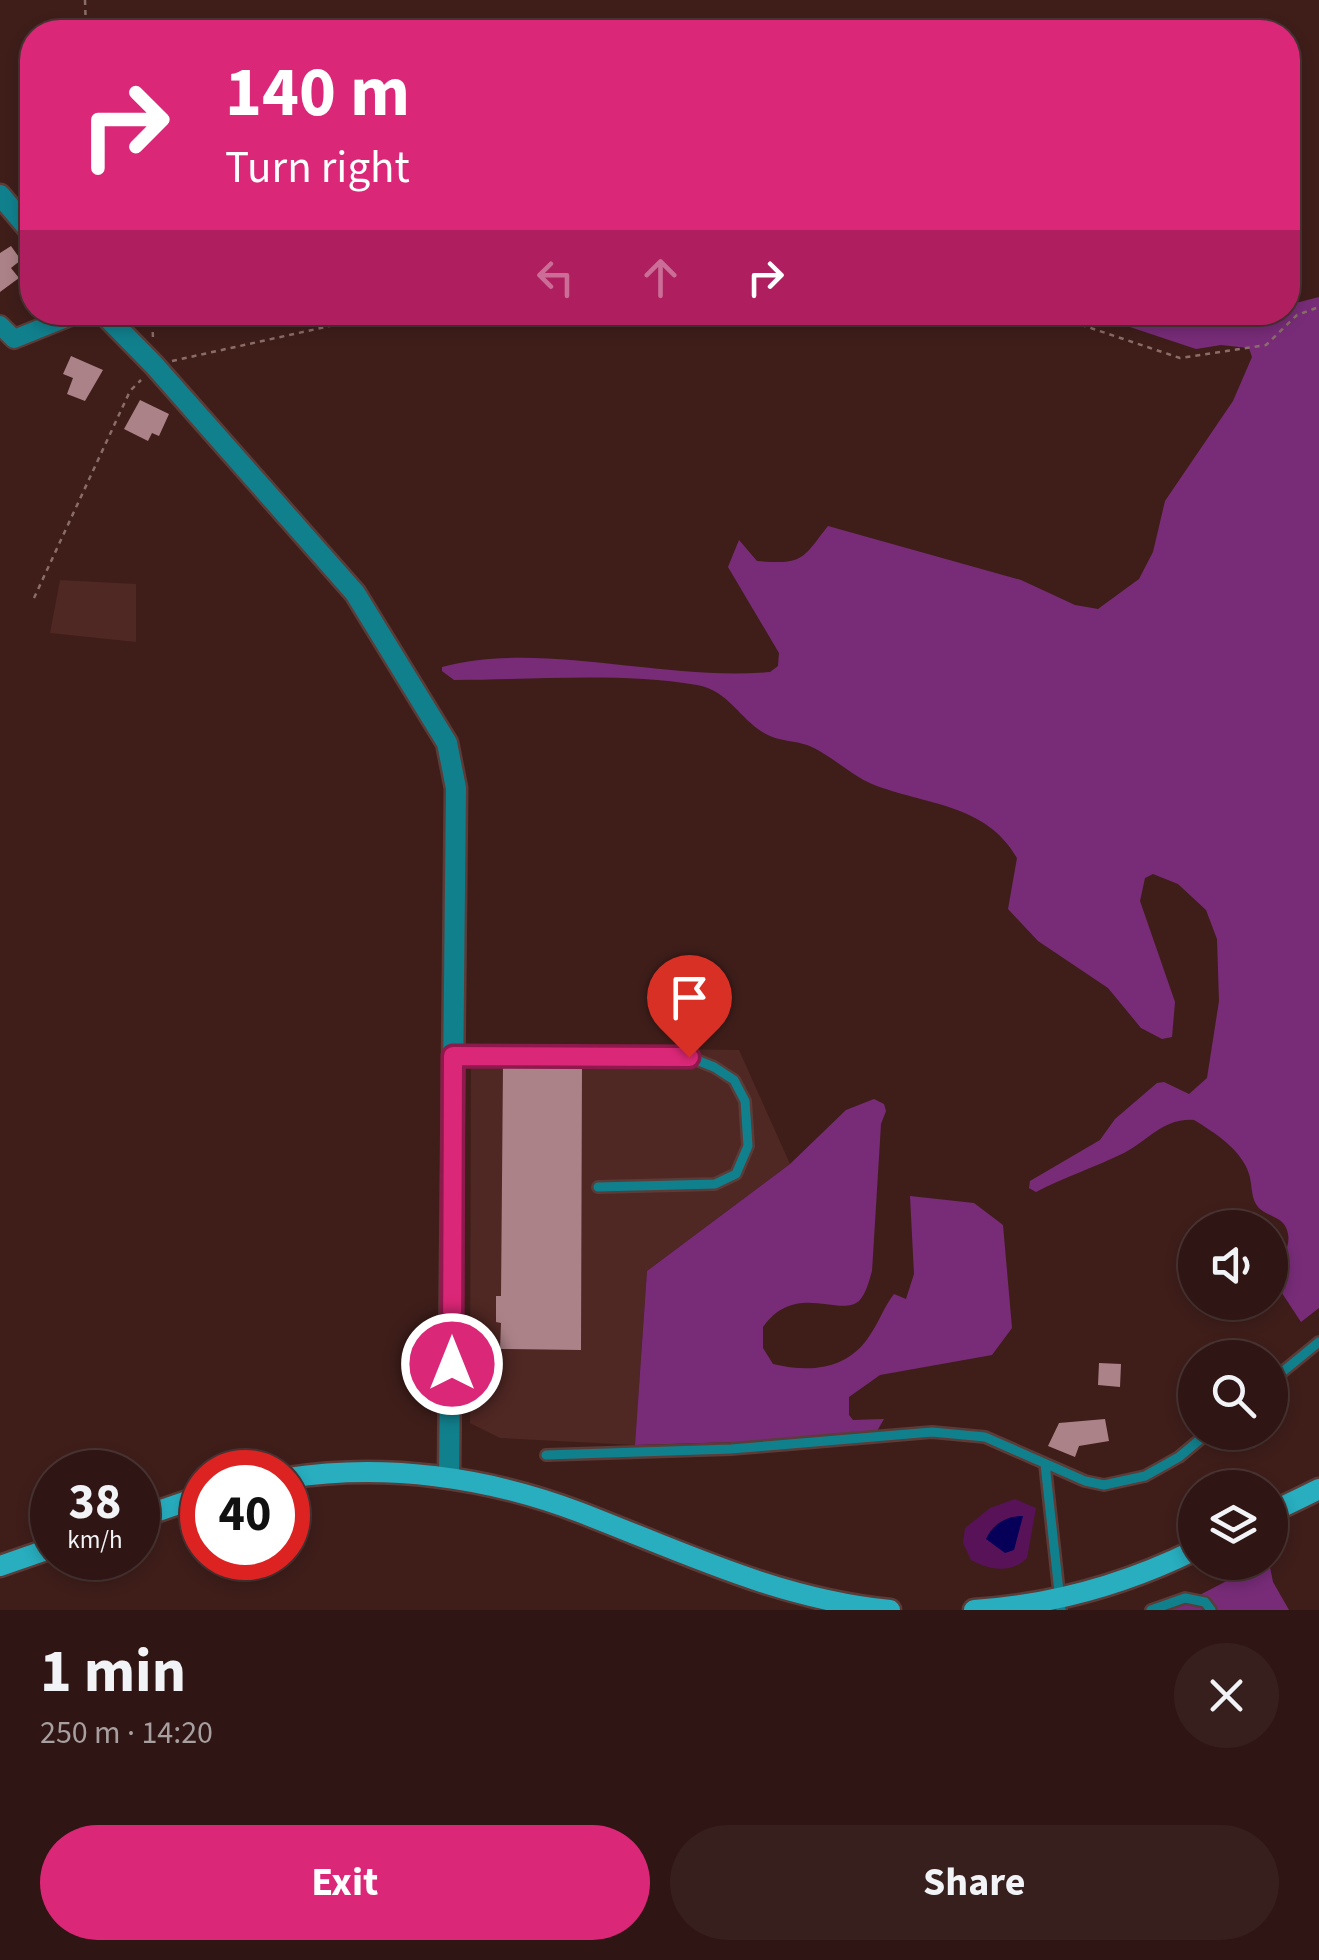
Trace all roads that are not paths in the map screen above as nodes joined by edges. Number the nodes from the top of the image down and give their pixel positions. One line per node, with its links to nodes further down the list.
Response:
1 (0, 195): 2 (street)
2 (20, 219)
3 (0, 325): 4 (street)
4 (49, 325)
5 (115, 325): 6 (street)
6 (453, 1056): 7 (lane); 14 (street)
7 (598, 1187)
8 (1319, 1342): 9 (lane)
9 (1288, 1367)
10 (1186, 1450): 12 (lane)
11 (546, 1455): 12 (lane)
12 (1046, 1464): 20 (lane)
13 (310, 1475): 14 (main road)
14 (449, 1477): 21 (main road)
15 (1319, 1489): 16 (main road)
16 (1288, 1505)
17 (30, 1556): 19 (main road)
18 (1178, 1557): 20 (main road)
19 (0, 1566)
20 (1060, 1604): 22 (main road)
21 (890, 1610)
22 (974, 1610)
23 (1151, 1610): 24 (lane)
24 (1210, 1610)

